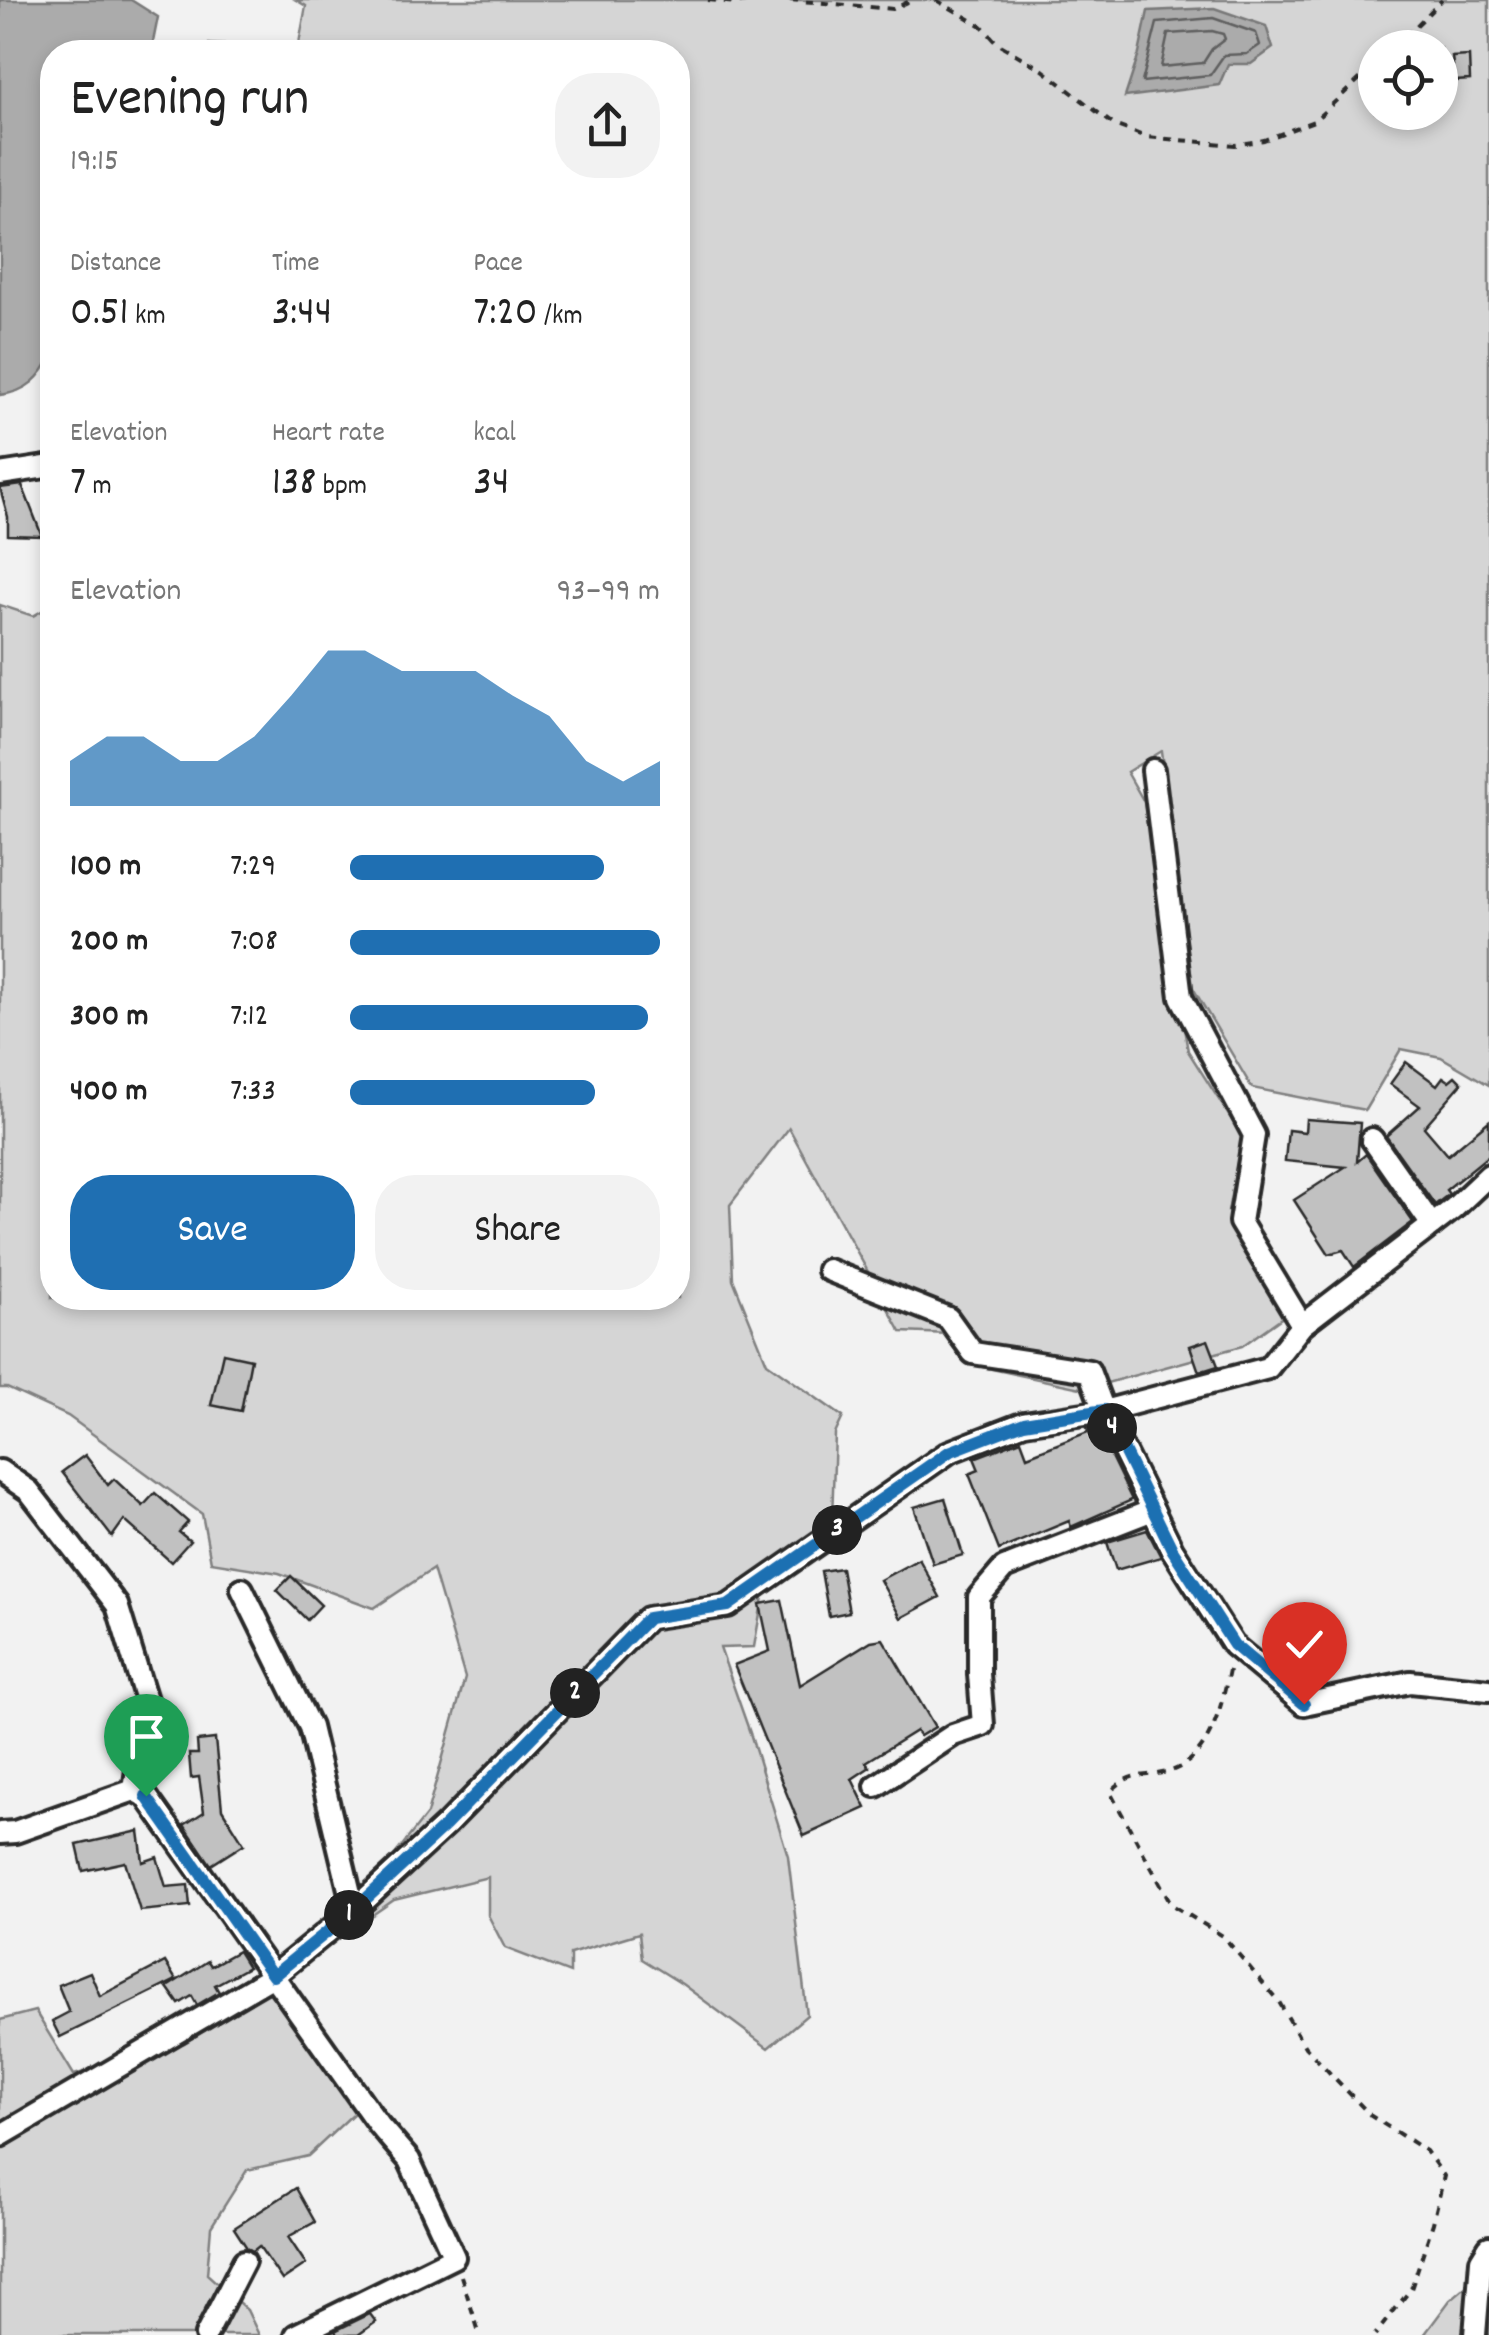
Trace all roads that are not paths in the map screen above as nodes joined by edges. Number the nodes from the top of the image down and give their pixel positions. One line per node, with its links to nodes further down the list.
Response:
1 (40, 468): 2 (street)
2 (0, 474)
3 (1153, 770): 8 (street)
4 (1372, 1138): 6 (street)
5 (1489, 1176): 6 (street)
6 (1432, 1225): 8 (street)
7 (828, 1270): 9 (street)
8 (1302, 1325): 9 (street)
9 (1104, 1410): 11 (street); 17 (street)
10 (0, 1471): 15 (street)
11 (1153, 1510): 13 (street); 14 (street)
12 (242, 1589): 17 (street)
13 (1489, 1690)
14 (876, 1786)
15 (134, 1790): 16 (street); 18 (street)
16 (0, 1833)
17 (354, 1910): 18 (street)
18 (273, 1976): 19 (street); 23 (street)
19 (0, 2136)
20 (1489, 2247): 24 (street)
21 (244, 2261): 22 (street)
22 (206, 2335)
23 (296, 2335)
24 (1475, 2335)

